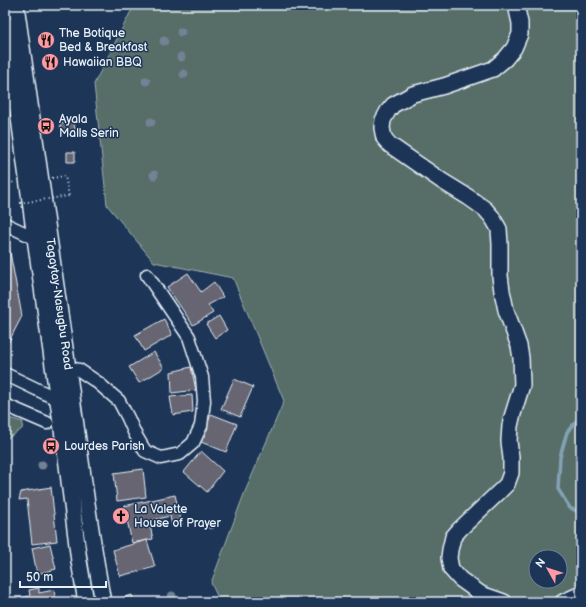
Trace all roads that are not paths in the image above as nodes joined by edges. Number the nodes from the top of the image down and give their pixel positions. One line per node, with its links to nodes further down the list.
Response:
1 (16, 5): 7 (main road, Tagaytay-Nasugbu Road)
2 (516, 5): 15 (main road)
3 (5, 24): 5 (main road, Tagaytay-Nasugbu Road)
4 (5, 224): 5 (street)
5 (35, 238): 9 (main road, Tagaytay-Nasugbu Road)
6 (147, 275): 7 (street)
7 (68, 368): 14 (main road, Tagaytay-Nasugbu Road)
8 (5, 374): 9 (street)
9 (57, 399): 13 (main road, Tagaytay-Nasugbu Road)
10 (5, 404): 11 (street)
11 (47, 423)
12 (581, 594): 16 (main road)
13 (86, 602)
14 (103, 602)
15 (504, 602)
16 (563, 602)

